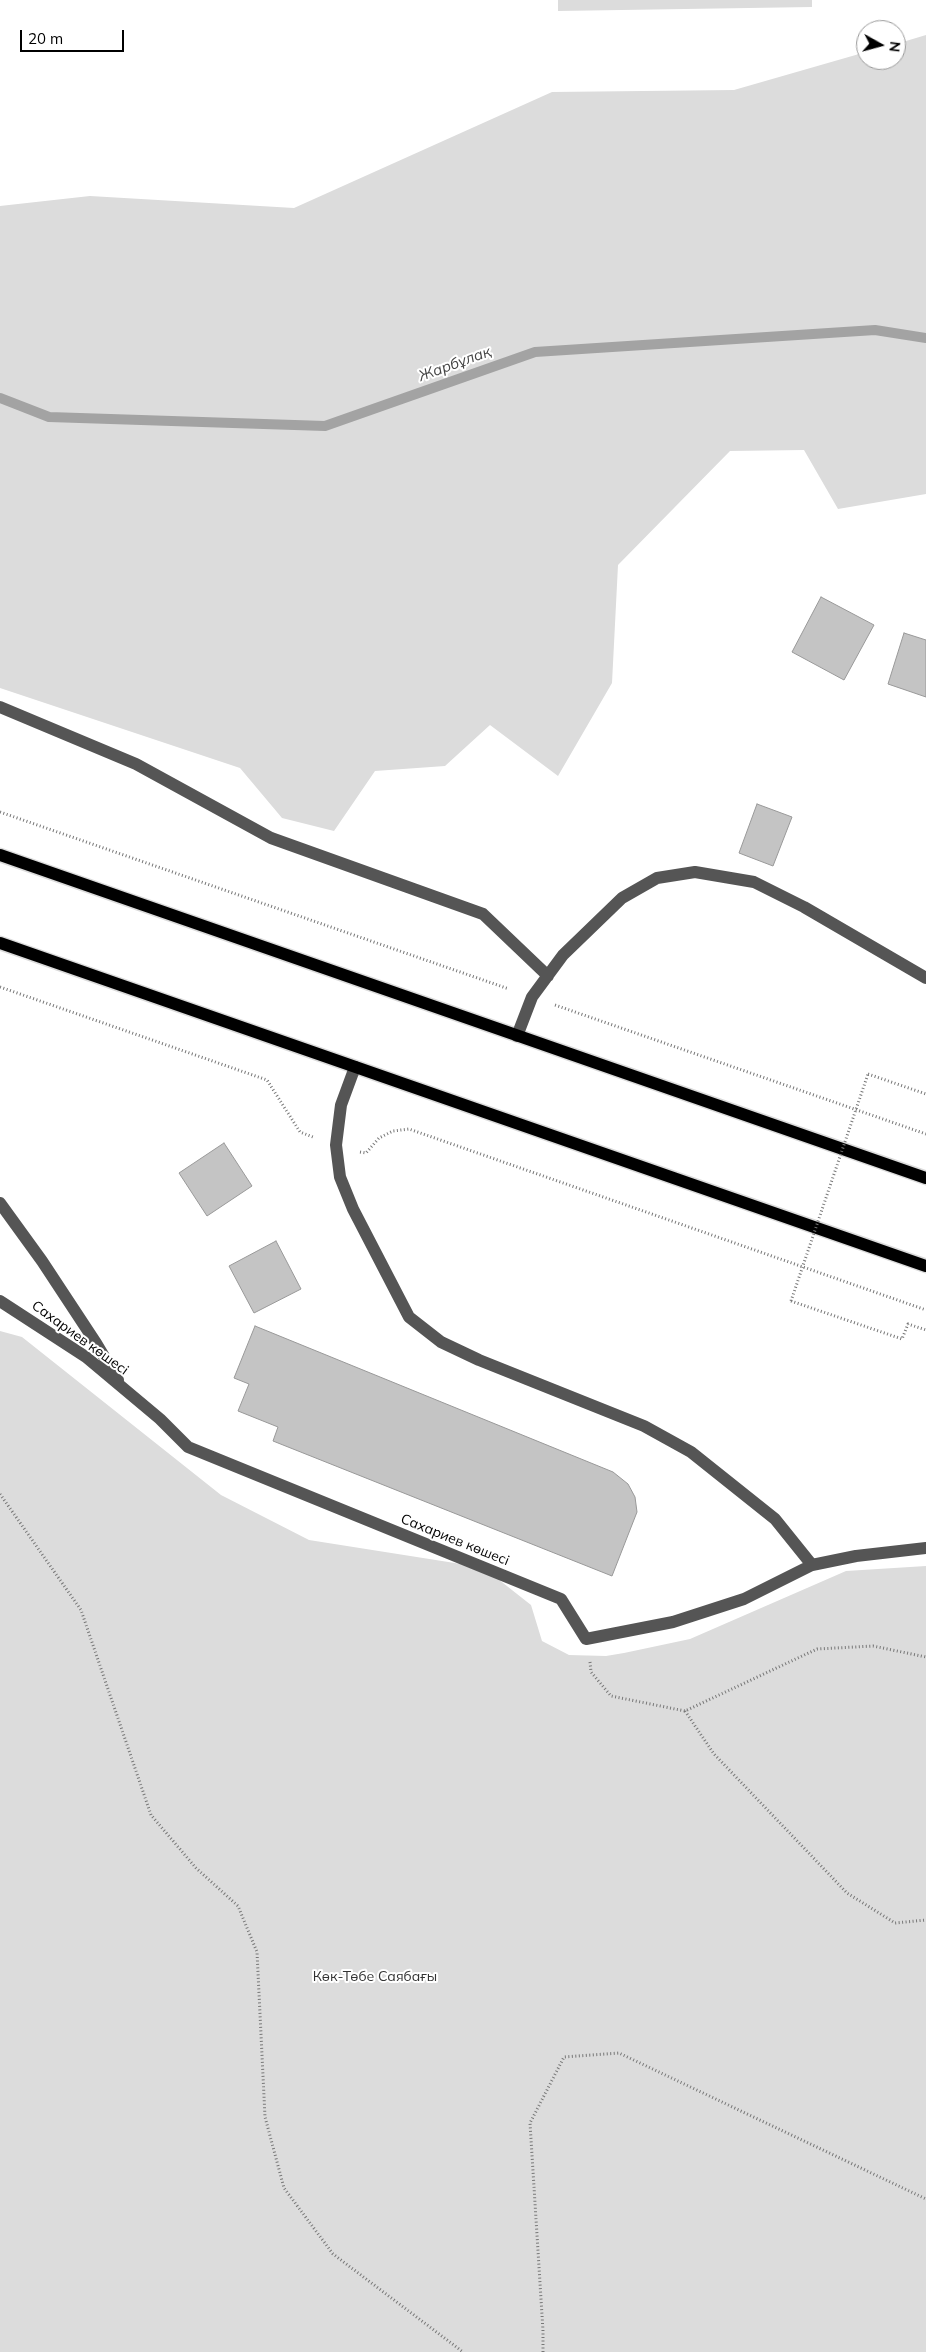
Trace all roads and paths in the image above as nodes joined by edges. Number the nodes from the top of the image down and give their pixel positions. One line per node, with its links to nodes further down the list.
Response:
1 (0, 707): 5 (street)
2 (0, 812): 8 (path)
3 (0, 855): 9 (main road)
4 (0, 943): 10 (main road)
5 (548, 976): 6 (street); 8 (street)
6 (926, 978)
7 (0, 987): 12 (path)
8 (532, 997): 9 (street); 13 (path)
9 (516, 1036): 15 (main road)
10 (354, 1067): 17 (main road); 24 (street)
11 (926, 1094): 20 (path, bridge)
12 (300, 1132)
13 (926, 1134)
14 (366, 1153): 19 (path)
15 (926, 1178)
16 (0, 1203): 21 (street)
17 (926, 1266)
18 (0, 1301): 21 (street, Сахариев көшесі)
19 (926, 1310)
20 (926, 1330)
21 (123, 1388): 25 (street, Сахариев көшесі)
22 (0, 1494): 30 (path)
23 (926, 1548): 24 (street)
24 (812, 1565): 25 (street)
25 (586, 1639): 27 (path)
26 (926, 1657): 27 (path)
27 (685, 1711): 28 (path)
28 (926, 1920)
29 (926, 2199): 31 (path)
30 (463, 2352)
31 (543, 2352)

